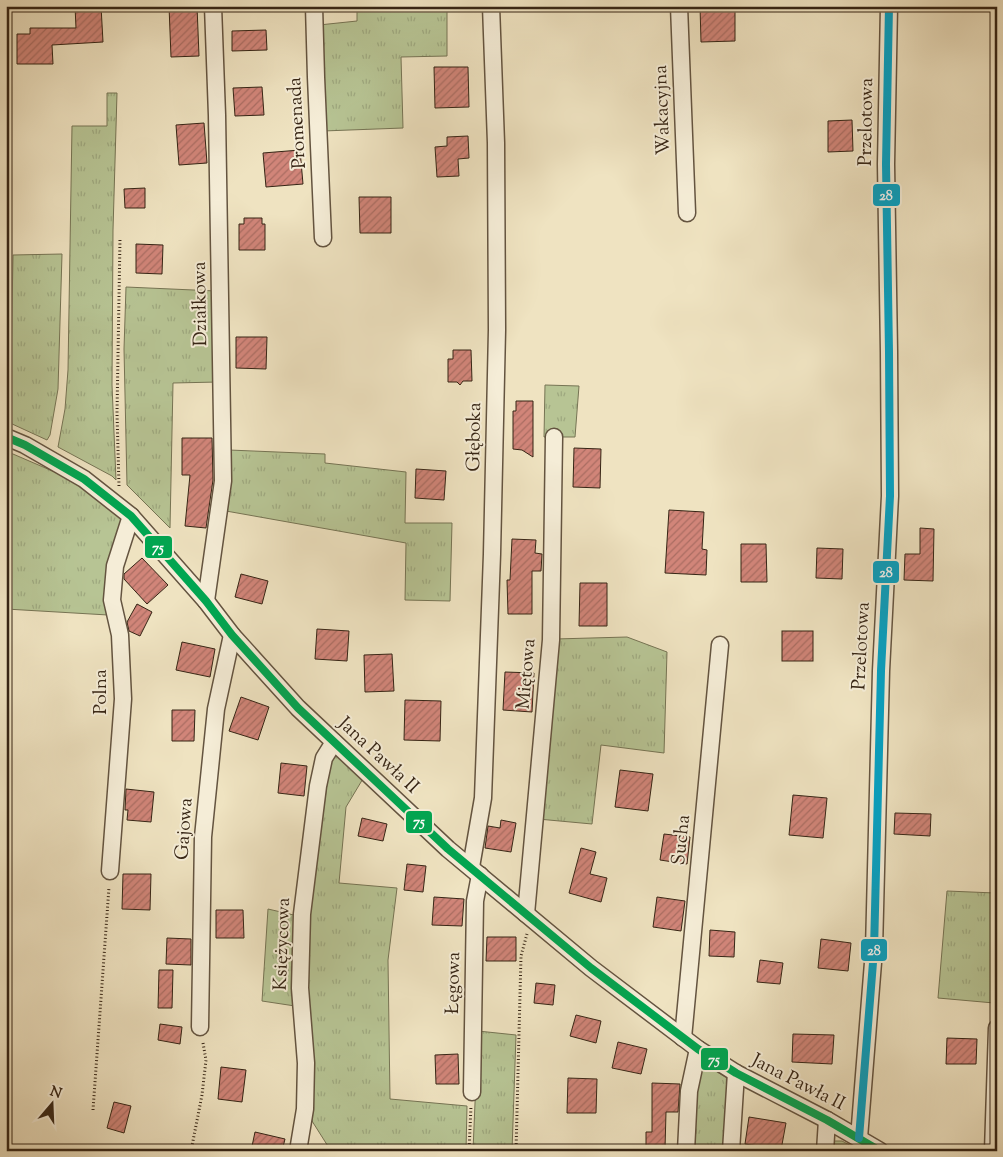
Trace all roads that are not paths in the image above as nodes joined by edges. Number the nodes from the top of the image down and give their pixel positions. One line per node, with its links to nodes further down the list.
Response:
1 (213, 6): 11 (street, Działkowa)
2 (314, 6): 7 (street, Promenada)
3 (491, 6): 16 (street, Głęboka)
4 (679, 6): 6 (street, Wakacyjna)
5 (889, 6): 25 (street, Przelotowa)
6 (687, 213)
7 (324, 238)
8 (6, 437): 10 (street, Jana Pawła II)
9 (554, 437): 17 (street, Miętowa)
10 (126, 512): 11 (street, Jana Pawła II); 15 (street, Polna)
11 (206, 601): 12 (street, Jana Pawła II)
12 (232, 635): 14 (street, Jana Pawła II); 18 (street, Gajowa)
13 (720, 645): 20 (street, Sucha)
14 (334, 742): 16 (street, Jana Pawła II); 26 (street, Księżycowa)
15 (110, 871)
16 (475, 871): 17 (street, Jana Pawła II); 23 (street, Łęgowa)
17 (530, 917): 20 (street, Jana Pawła II)
18 (200, 1027)
19 (997, 1028): 31 (street)
20 (683, 1038): 21 (street, Jana Pawła II)
21 (698, 1050): 22 (street, Jana Pawła II); 27 (street)
22 (736, 1073): 24 (street, Jana Pawła II); 28 (street)
23 (472, 1092)
24 (827, 1120): 25 (street, Jana Pawła II); 29 (street)
25 (859, 1138): 30 (street, Jana Pawła II)
26 (298, 1151)
27 (686, 1151)
28 (731, 1151)
29 (825, 1151)
30 (880, 1151)
31 (993, 1151)

